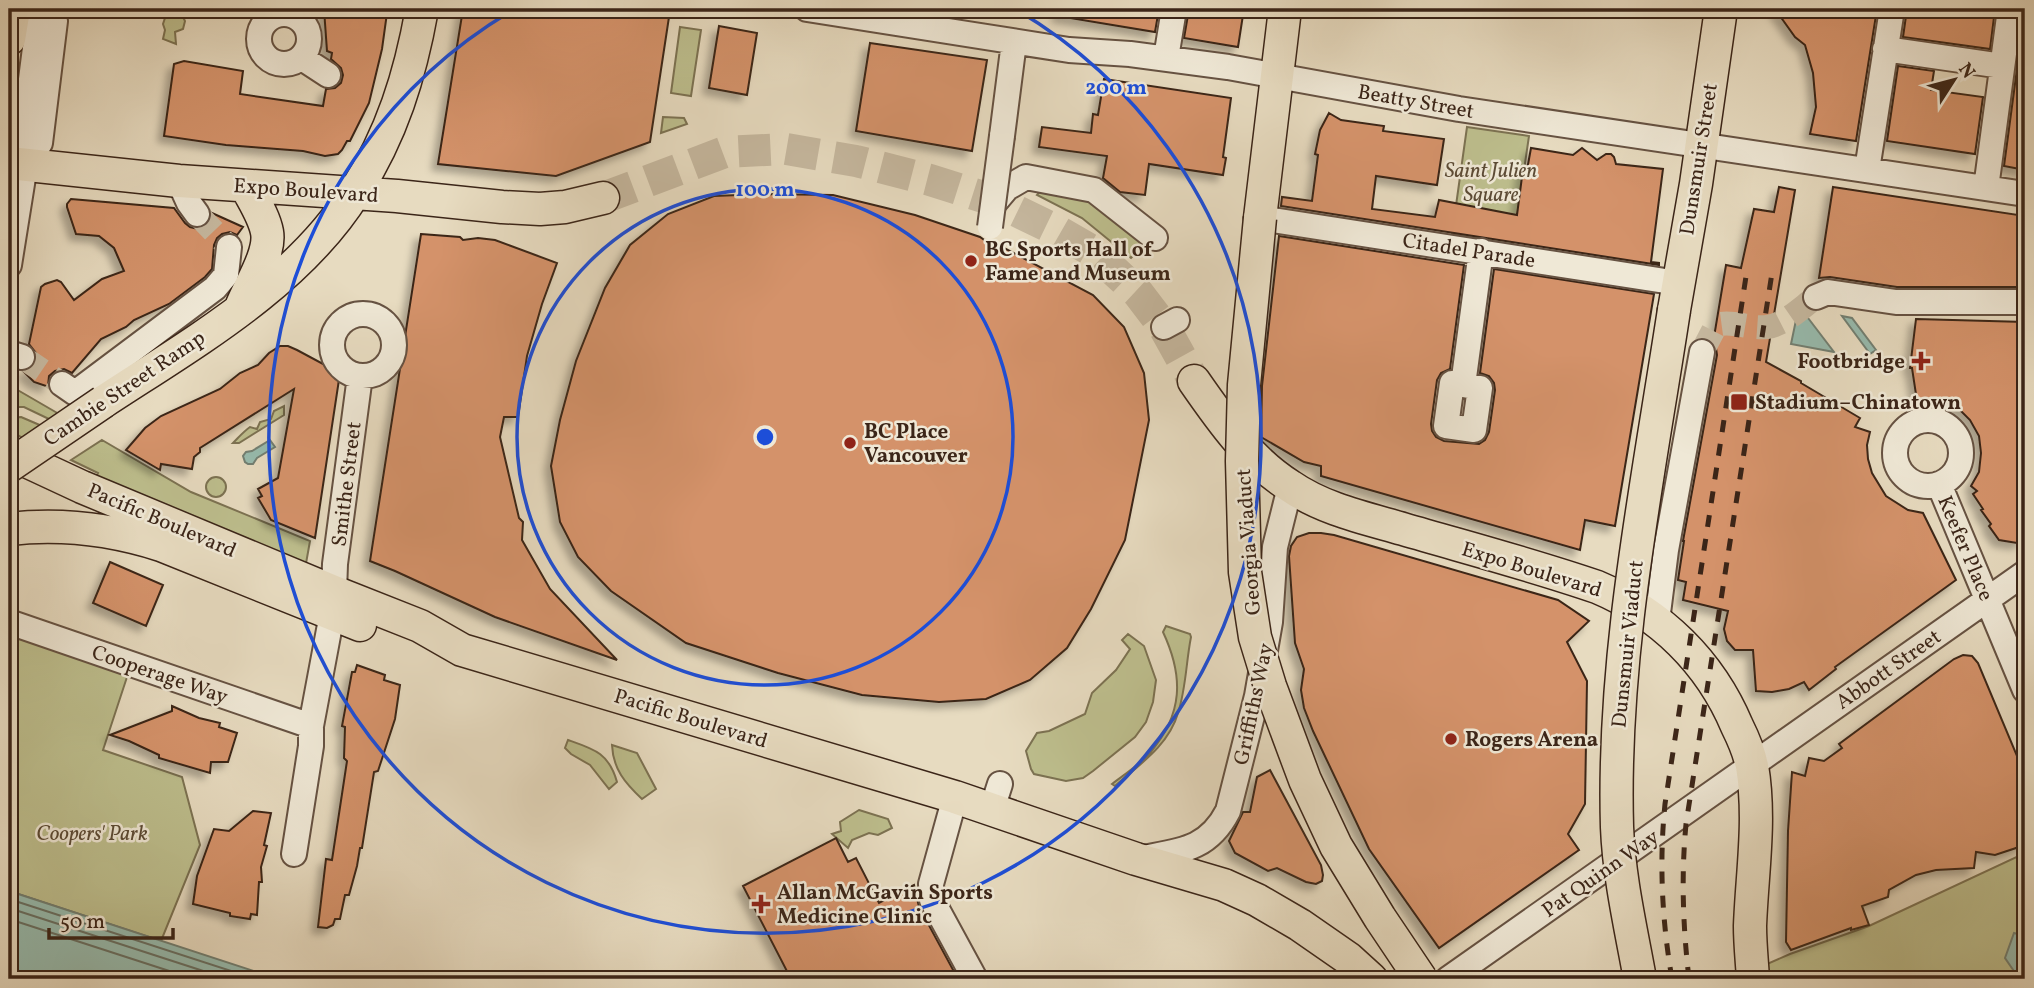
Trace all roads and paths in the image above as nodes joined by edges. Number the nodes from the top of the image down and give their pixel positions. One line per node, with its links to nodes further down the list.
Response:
1 (14, 9): 13 (main road)
2 (40, 9): 22 (street)
3 (57, 9): 22 (street)
4 (422, 9): 27 (main road)
5 (807, 9): 11 (street, Beatty Street)
6 (1174, 9): 17 (street)
7 (1285, 9): 20 (main road, Georgia Viaduct)
8 (1721, 9): 21 (main road, Dunsmuir Street)
9 (1892, 9): 15 (street)
10 (2010, 9): 18 (street)
11 (838, 11): 14 (street, Beatty Street)
12 (304, 15): 16 (street); 16 (street)
13 (9, 39)
14 (1014, 42): 17 (street, Beatty Street); 33 (street, bridge)
15 (1885, 50): 18 (street); 23 (street)
16 (302, 58): 19 (street)
17 (1166, 58): 20 (street, Beatty Street)
18 (2002, 65): 26 (street)
19 (328, 75)
20 (1276, 75): 21 (street, Beatty Street); 32 (main road, Georgia Viaduct)
21 (1701, 145): 23 (street, Beatty Street); 38 (main road, Dunsmuir Street)
22 (17, 164): 24 (main road, Expo Boulevard); 37 (street)
23 (1867, 170): 26 (street, Beatty Street)
24 (179, 181): 25 (main road, Expo Boulevard); 31 (street)
25 (246, 186): 27 (main road, Expo Boulevard); 41 (main road)
26 (1986, 188): 28 (street, Beatty Street)
27 (354, 194): 29 (main road, Expo Boulevard); 41 (main road)
28 (2025, 194)
29 (603, 198)
30 (996, 201): 34 (street)
31 (197, 214)
32 (1270, 219): 36 (street, Citadel Parade); 65 (main road, Georgia Viaduct, bridge)
33 (990, 227)
34 (1155, 238)
35 (229, 247): 45 (street)
36 (1481, 251): 38 (street, Citadel Parade); 46 (street)
37 (9, 265)
38 (1672, 285): 67 (main road, Dunsmuir Viaduct, bridge)
39 (1815, 297): 40 (street)
40 (2025, 302)
41 (240, 309): 48 (main road, Cambie Street Ramp, bridge)
42 (1702, 352): 55 (street)
43 (360, 376): 54 (street, Smithe Street)
44 (1194, 381): 50 (main road, Expo Boulevard)
45 (62, 384)
46 (1463, 385)
47 (9, 453): 54 (main road, Pacific Boulevard)
48 (9, 466)
49 (1939, 484): 53 (street, Keefer Place)
50 (1290, 487): 55 (main road, Expo Boulevard); 62 (street, Griffiths Way)
51 (9, 529): 54 (main road)
52 (2025, 572): 53 (street, Abbott Street)
53 (1988, 599): 57 (street, Keefer Place); 59 (street, Abbott Street)
54 (326, 604): 58 (street, Smithe Street); 60 (main road, Pacific Boulevard)
55 (1657, 621): 59 (main road, Expo Boulevard)
56 (9, 622): 58 (street, Cooperage Way)
57 (2025, 690)
58 (311, 726): 61 (street, Smithe Street)
59 (1752, 766): 66 (street, Pat Quinn Way); 68 (main road, Expo Boulevard)
60 (955, 797): 62 (main road, Pacific Boulevard); 63 (street)
61 (294, 853)
62 (1136, 859): 64 (main road, Pacific Boulevard)
63 (975, 979)
64 (1371, 979)
65 (1421, 979)
66 (1448, 979)
67 (1640, 979)
68 (1753, 979)

